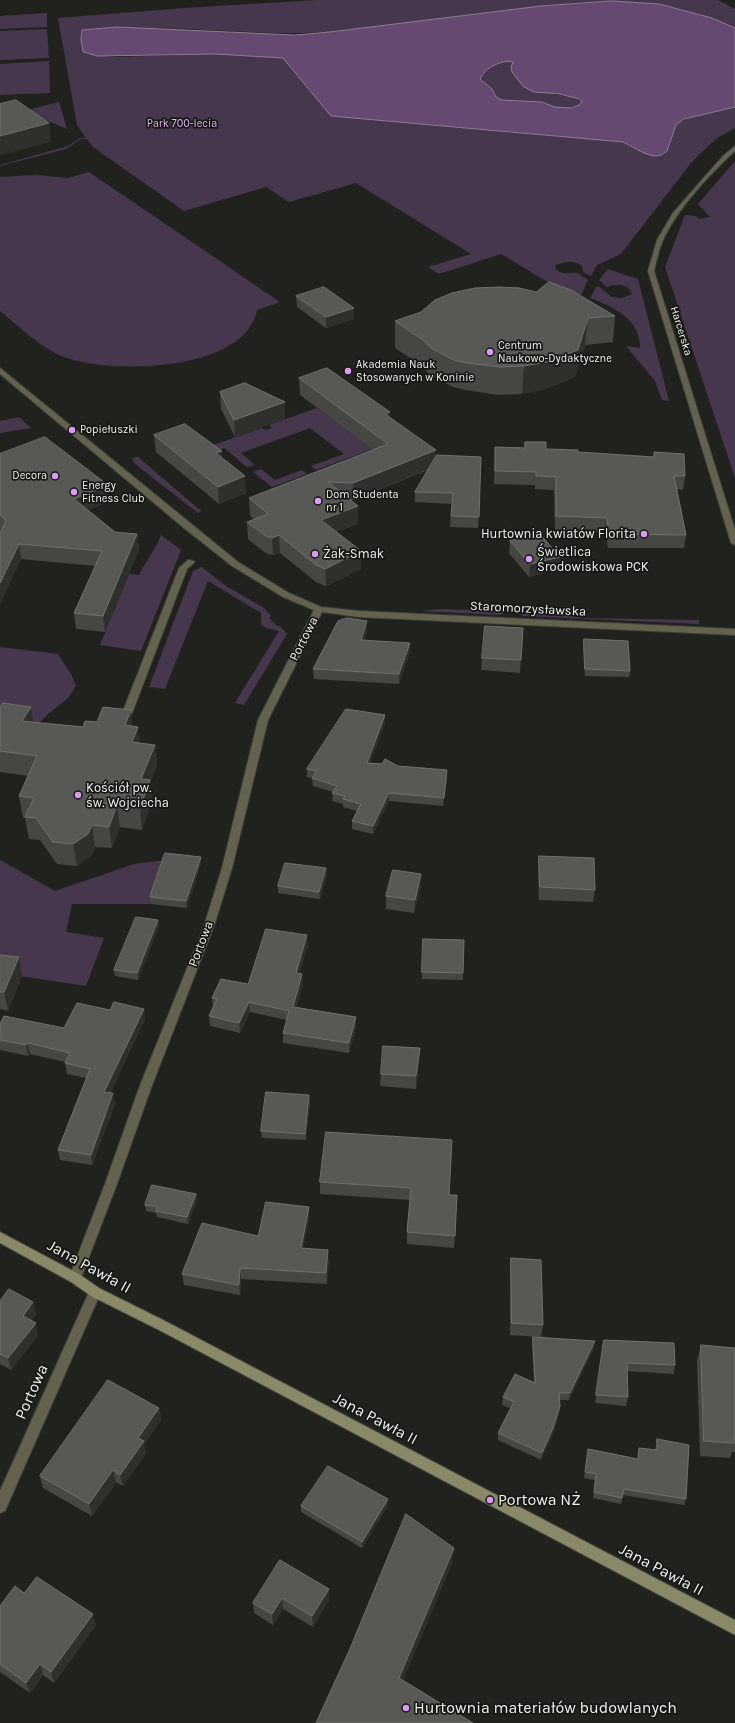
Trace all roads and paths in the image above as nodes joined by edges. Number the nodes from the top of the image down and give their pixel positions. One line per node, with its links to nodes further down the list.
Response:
1 (735, 148): 3 (street, Harcerska)
2 (0, 370): 5 (street, Staromorzysławska)
3 (735, 543)
4 (191, 562): 7 (street)
5 (319, 609): 6 (street, Staromorzysławska); 9 (street, Portowa)
6 (735, 632)
7 (126, 716)
8 (0, 1237): 9 (main road, Jana Pawła II)
9 (75, 1278): 10 (main road, Jana Pawła II)
10 (95, 1292): 11 (street, Portowa); 12 (main road, Jana Pawła II)
11 (0, 1506)
12 (735, 1628)

